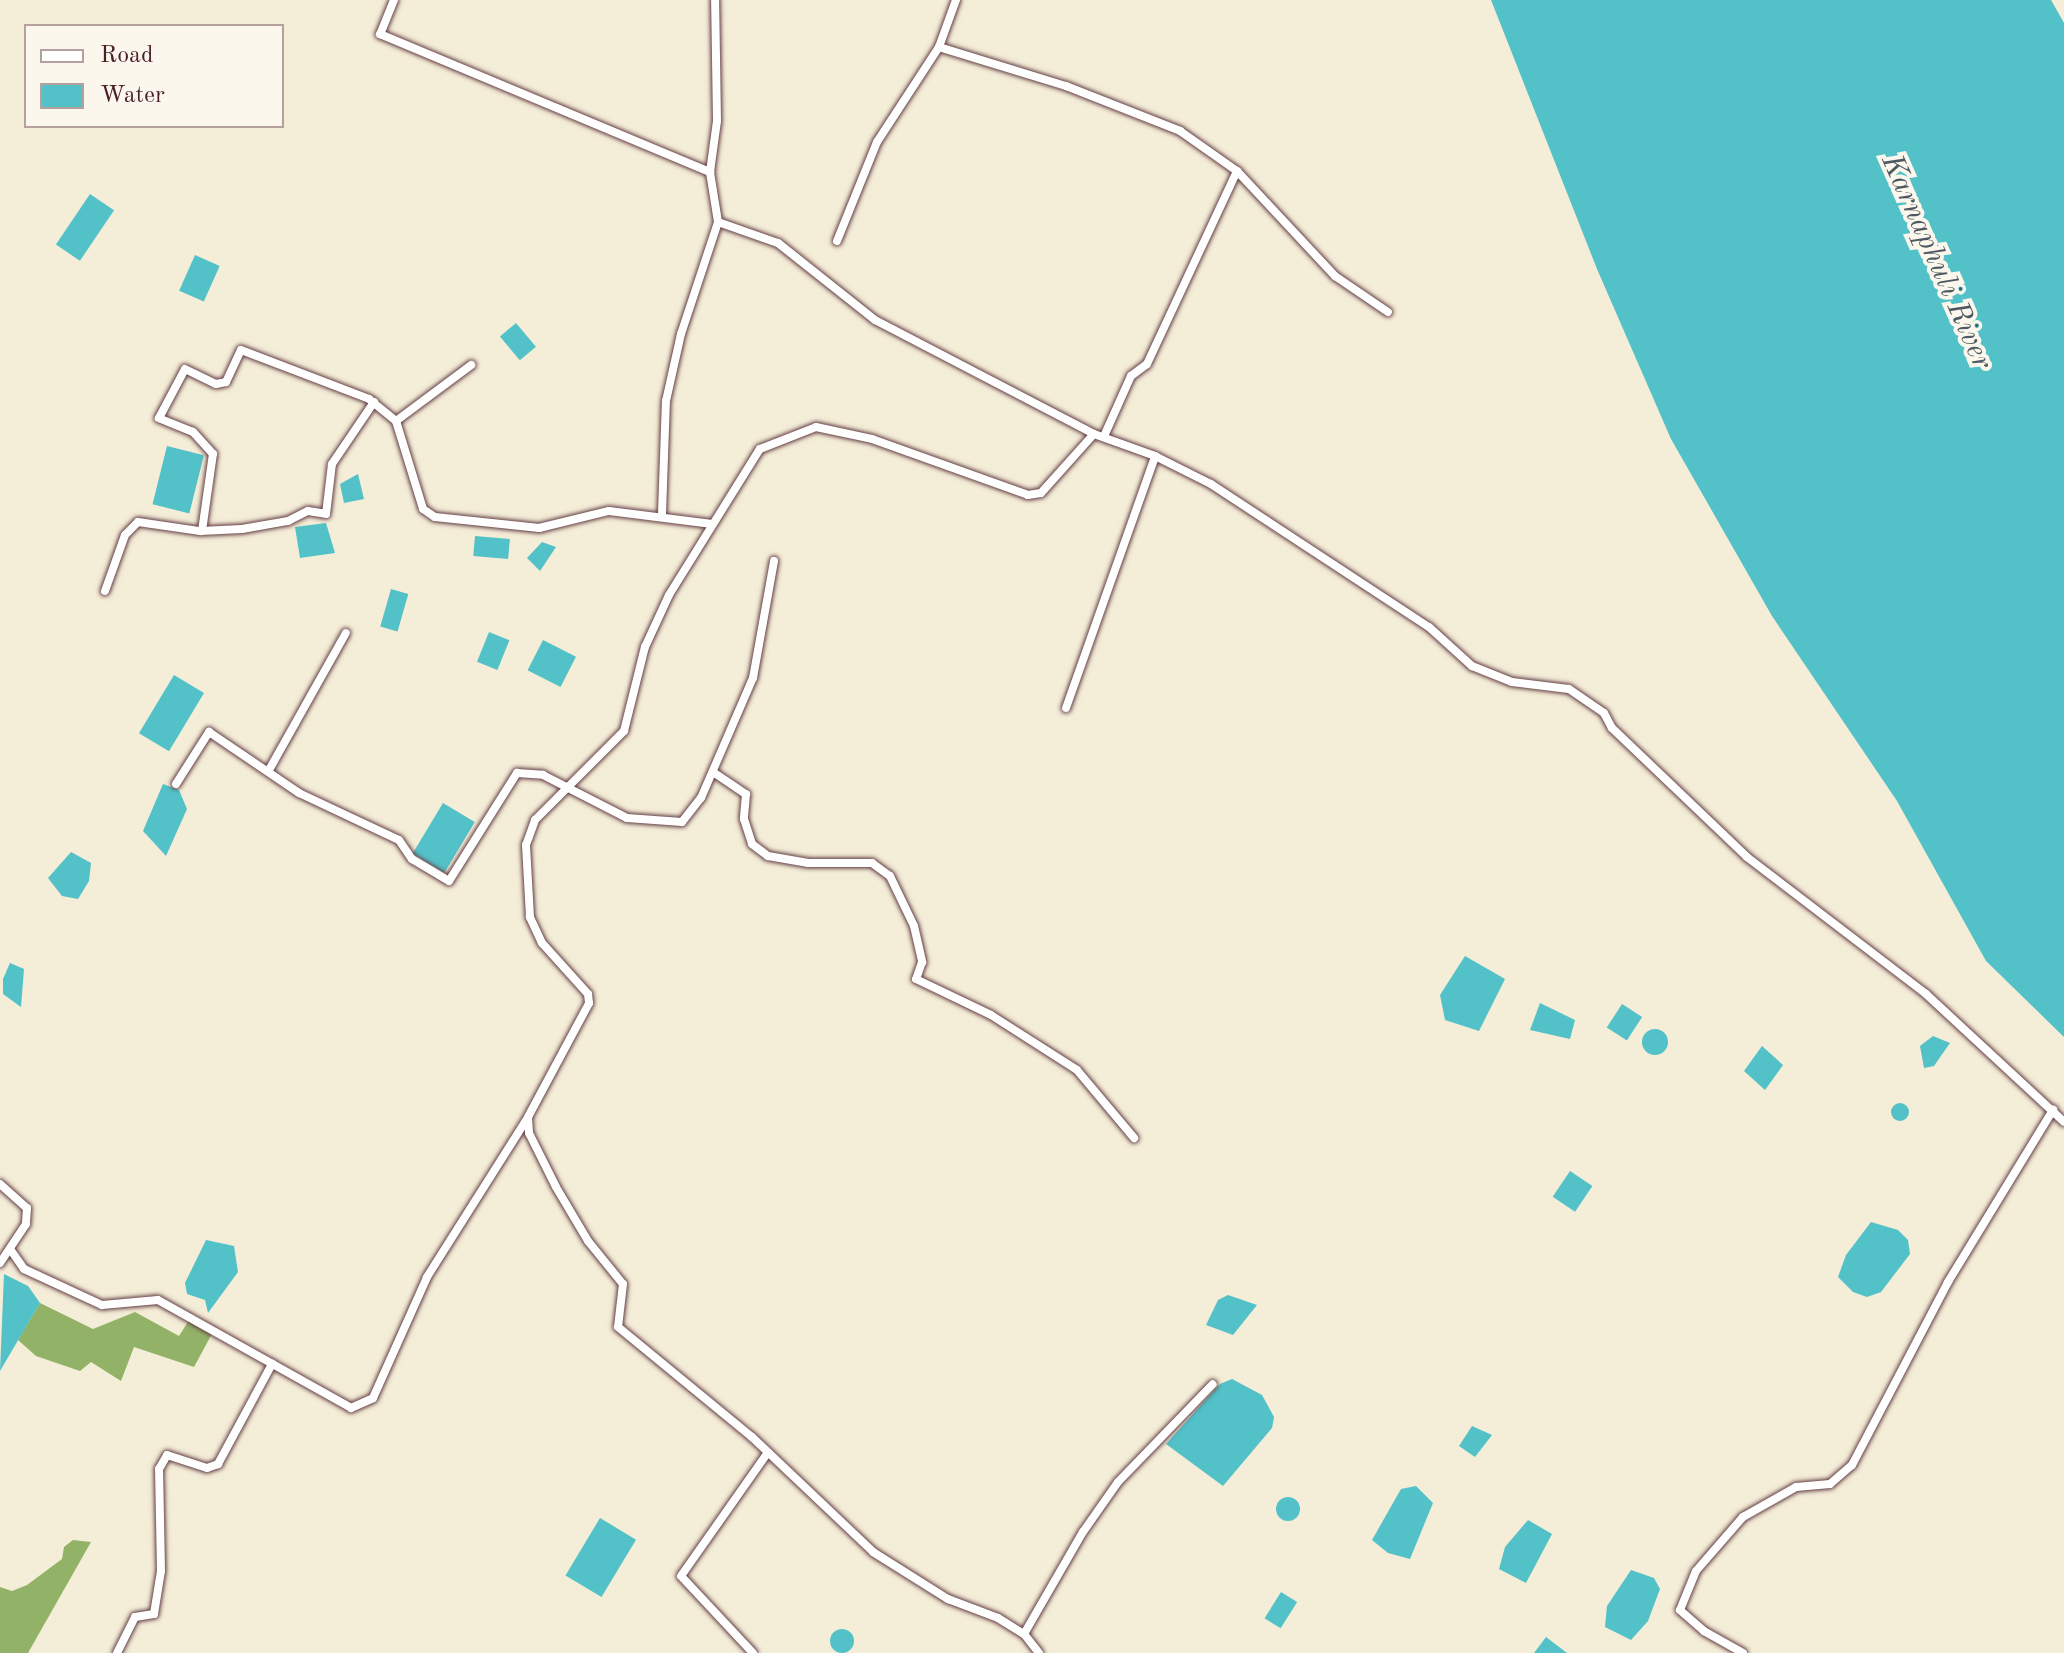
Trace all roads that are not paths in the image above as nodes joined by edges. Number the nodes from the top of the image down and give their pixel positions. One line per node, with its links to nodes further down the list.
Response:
1 (394, 0): 6 (street)
2 (715, 0): 6 (street)
3 (956, 0): 4 (street)
4 (939, 47): 5 (street); 8 (street)
5 (1237, 171): 9 (street); 14 (street)
6 (710, 172): 7 (street)
7 (718, 222): 13 (street); 16 (street)
8 (837, 241)
9 (1388, 312)
10 (471, 365): 12 (street)
11 (374, 402): 12 (street); 18 (street); 18 (street)
12 (396, 421): 16 (street)
13 (1094, 434): 14 (street); 17 (street)
14 (1105, 434): 15 (street)
15 (1155, 456): 22 (street); 27 (street)
16 (662, 514): 17 (street)
17 (712, 524): 26 (street)
18 (202, 531): 20 (street)
19 (774, 561): 24 (street)
20 (105, 591)
21 (346, 633): 23 (street)
22 (1066, 708)
23 (269, 770): 25 (street); 26 (street)
24 (713, 772): 26 (street); 30 (street)
25 (176, 784)
26 (568, 787): 28 (street)
27 (2053, 1110): 29 (street); 41 (street)
28 (528, 1117): 34 (street); 36 (street)
29 (2064, 1122)
30 (1134, 1138)
31 (0, 1184): 32 (street)
32 (10, 1249): 33 (street); 34 (street)
33 (0, 1263)
34 (272, 1364): 38 (street)
35 (1213, 1384): 37 (street)
36 (768, 1452): 37 (street); 39 (street)
37 (1024, 1634): 40 (street)
38 (117, 1653)
39 (753, 1653)
40 (1039, 1653)
41 (1743, 1653)

